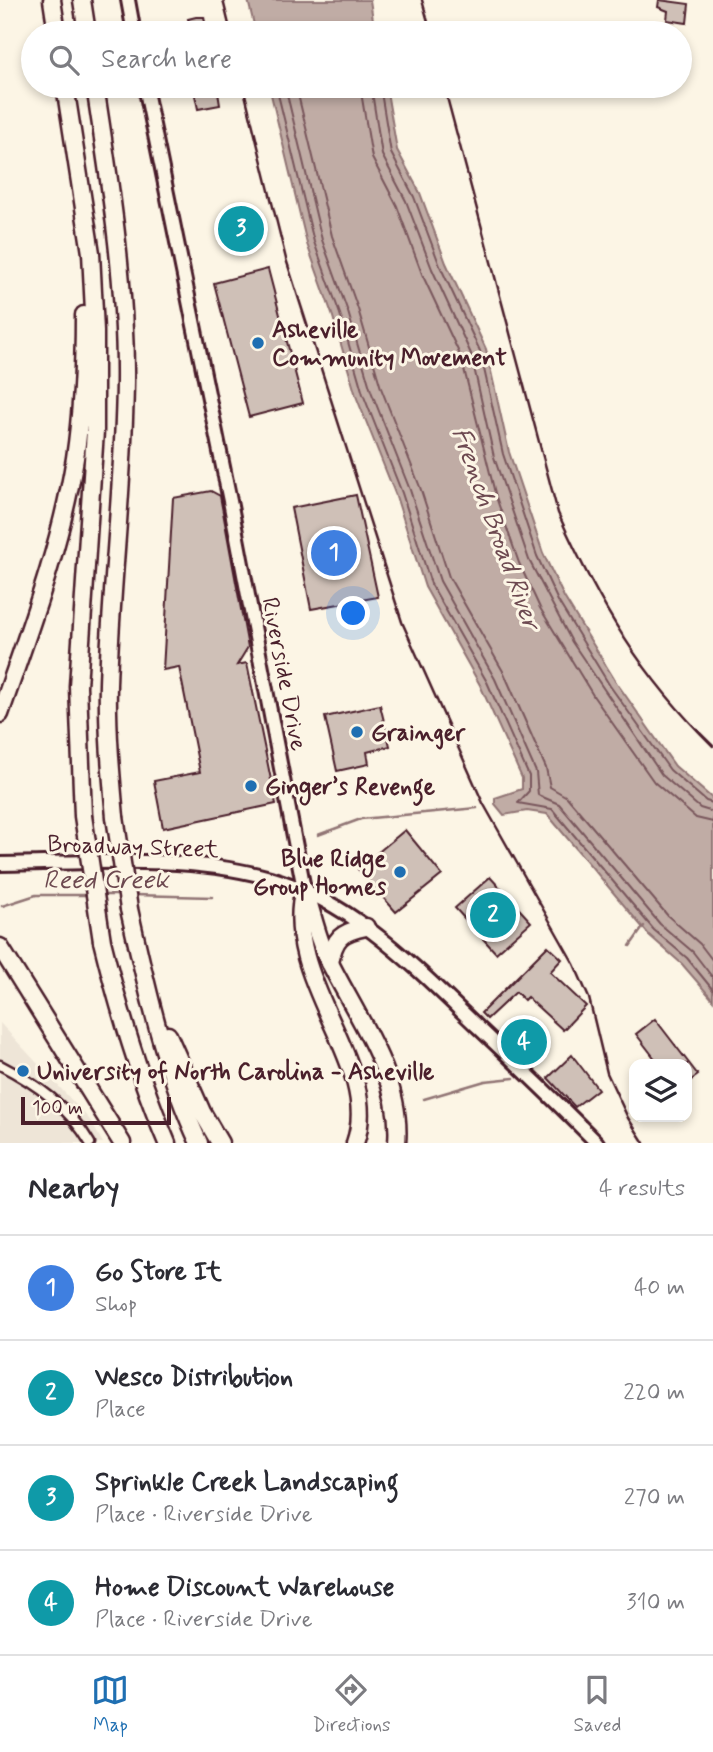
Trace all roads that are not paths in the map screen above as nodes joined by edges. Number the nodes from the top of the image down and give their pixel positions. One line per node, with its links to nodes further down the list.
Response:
1 (52, 0): 4 (highway)
2 (82, 0): 5 (highway)
3 (128, 0): 6 (main road)
4 (55, 21)
5 (85, 21)
6 (132, 21)
7 (67, 98): 10 (highway)
8 (97, 98): 17 (highway, bridge)
9 (147, 98): 13 (main road, Riverside Drive)
10 (79, 173): 11 (highway); 21 (highway, bridge)
11 (0, 714)
12 (0, 864): 13 (main road, Broadway Street)
13 (304, 889): 14 (main road); 16 (highway); 24 (highway)
14 (366, 927): 16 (highway); 26 (main road)
15 (0, 947): 20 (highway)
16 (330, 964): 25 (highway)
17 (150, 996): 22 (highway); 23 (highway)
18 (0, 1065): 19 (street)
19 (90, 1143)
20 (122, 1143)
21 (167, 1143)
22 (199, 1143)
23 (219, 1143)
24 (355, 1143)
25 (397, 1143)
26 (597, 1143)

